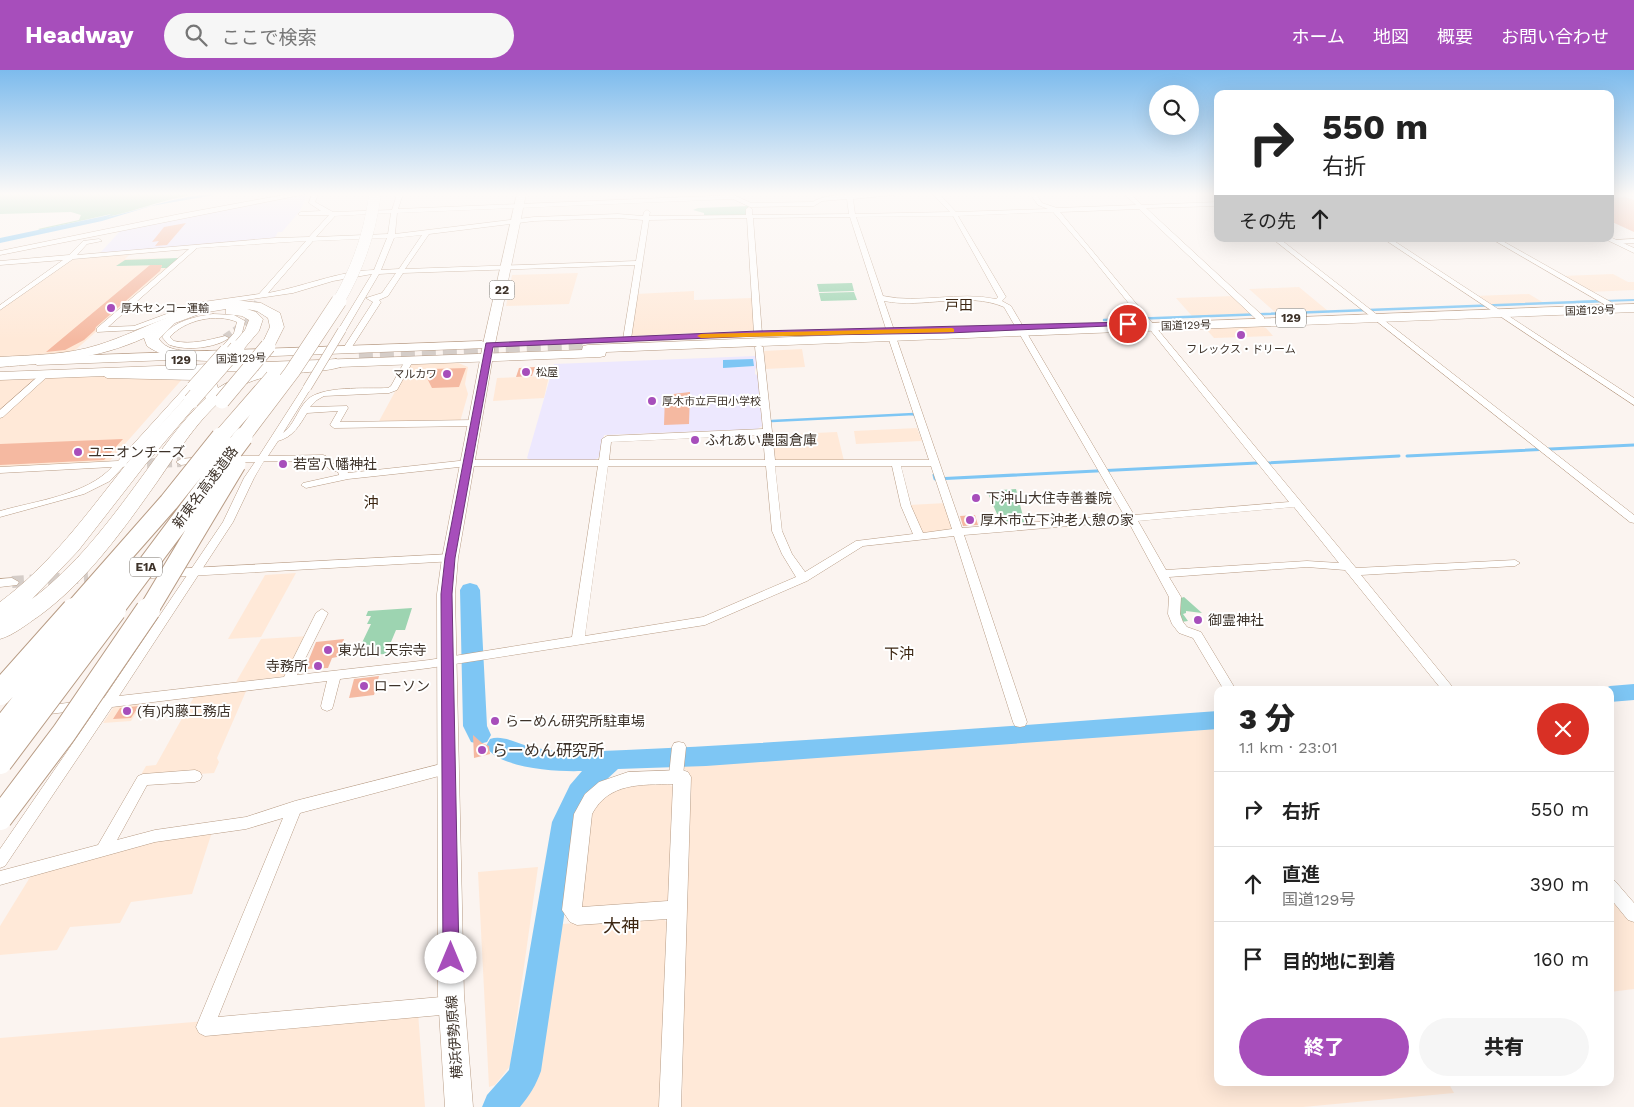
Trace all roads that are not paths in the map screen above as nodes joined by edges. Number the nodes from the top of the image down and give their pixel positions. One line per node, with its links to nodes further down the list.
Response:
1 (51, 242): 22 (street)
2 (85, 242): 23 (street)
3 (263, 242): 20 (street)
4 (310, 242): 31 (street)
5 (354, 242): 55 (highway, 新東名高速道路 / E1A)
6 (367, 242): 55 (highway, 新東名高速道路 / E1A, bridge)
7 (389, 242): 28 (street)
8 (420, 242): 27 (street)
9 (515, 242): 26 (main road, 横浜伊勢原線 / 22)
10 (641, 242): 25 (street)
11 (751, 242): 47 (street)
12 (861, 242): 30 (street)
13 (971, 242): 33 (street)
14 (1081, 242): 41 (street)
15 (1180, 242): 40 (street)
16 (1280, 242): 39 (street)
17 (1391, 242): 38 (street)
18 (1500, 242): 34 (street)
19 (1618, 242): 21 (street)
20 (195, 247): 23 (street); 31 (street)
21 (1634, 251)
22 (0, 253)
23 (70, 258): 24 (street); 36 (street)
24 (0, 263)
25 (638, 263): 26 (street); 46 (street)
26 (507, 267): 27 (street); 50 (main road, 横浜伊勢原線 / 22)
27 (401, 270): 28 (street); 32 (street)
28 (377, 271): 29 (street); 31 (street)
29 (363, 298): 32 (street); 65 (street, bridge)
30 (880, 298): 33 (street); 44 (street)
31 (259, 299)
32 (374, 299): 51 (street)
33 (998, 302): 42 (street)
34 (1607, 302): 35 (highway, 国道129号 / 129); 38 (highway, 国道129号 / 129)
35 (1634, 304)
36 (1, 307)
37 (1634, 308): 38 (highway, 国道129号 / 129)
38 (1492, 309): 39 (highway, 国道129号 / 129); 60 (street)
39 (1371, 313): 40 (highway, 国道129号 / 129); 41 (highway, 国道129号 / 129); 82 (street)
40 (1257, 316): 41 (highway, 国道129号 / 129)
41 (1146, 322): 42 (highway, 国道129号 / 129); 79 (street)
42 (1022, 330): 43 (highway, 国道129号 / 129); 81 (street)
43 (949, 333): 44 (highway, 129); 48 (highway, 国道129号 / 129)
44 (892, 335): 47 (highway, 129); 70 (street)
45 (225, 338): 49 (street)
46 (627, 339): 47 (highway, 129); 50 (highway, 129)
47 (759, 340): 50 (highway, 129); 64 (street)
48 (588, 347)
49 (230, 351): 49 (highway); 51 (highway, 129); 53 (highway, 129); 59 (highway, bridge)
50 (488, 351): 51 (highway, 129); 52 (highway, 129); 63 (main road, 横浜伊勢原線 / 22)
51 (341, 357): 52 (highway, 129); 56 (highway, 129); 77 (highway)
52 (409, 361): 61 (street)
53 (0, 362): 77 (highway, bridge)
54 (0, 368): 57 (highway, 国道129号 / 129)
55 (284, 372): 101 (highway, bridge); 106 (highway, 新東名高速道路 / E1A, bridge); 108 (highway, 新東名高速道路 / E1A, bridge); 113 (highway, bridge)
56 (107, 373): 58 (highway, 129); 78 (highway)
57 (0, 374): 58 (highway, 129)
58 (46, 375): 62 (street)
59 (191, 394): 71 (street); 78 (highway)
60 (1634, 402)
61 (305, 410): 63 (street); 65 (street)
62 (0, 415)
63 (475, 423): 68 (main road, 横浜伊勢原線 / 22)
64 (767, 432): 69 (street); 72 (street)
65 (274, 439): 66 (street)
66 (261, 458): 67 (street); 75 (street); 88 (street)
67 (181, 462)
68 (468, 463): 69 (street); 75 (street); 85 (main road, 横浜伊勢原線 / 22)
69 (605, 463): 72 (street); 95 (street)
70 (931, 463): 73 (street); 83 (street)
71 (124, 464): 74 (street); 80 (street)
72 (770, 464): 73 (street); 91 (street)
73 (896, 464): 84 (street)
74 (0, 470)
75 (344, 477): 76 (street)
76 (306, 485)
77 (136, 498): 94 (highway)
78 (111, 499): 92 (highway)
79 (1297, 504): 81 (street); 87 (street)
80 (0, 514)
81 (1131, 518): 83 (street); 89 (street)
82 (1634, 520)
83 (958, 532): 84 (street); 105 (street)
84 (919, 536): 91 (street)
85 (450, 558): 88 (street); 96 (main road, 横浜伊勢原線 / 22)
86 (1515, 562): 87 (street)
87 (1351, 570): 89 (street); 100 (street)
88 (196, 572): 90 (street); 102 (street)
89 (1162, 574): 99 (street)
90 (88, 577)
91 (803, 578): 95 (street)
92 (0, 613)
93 (322, 613): 98 (street)
94 (0, 631)
95 (578, 640): 96 (street)
96 (447, 660): 97 (street); 109 (main road, 横浜伊勢原線 / 22)
97 (335, 676): 98 (street); 103 (street)
98 (288, 681): 102 (street)
99 (1228, 686)
100 (1446, 686)
101 (0, 693)
102 (107, 702): 104 (street); 115 (street)
103 (328, 706)
104 (0, 715)
105 (1020, 722)
106 (0, 733)
107 (679, 748): 110 (street)
108 (0, 762)
109 (449, 768): 112 (street); 120 (main road, 横浜伊勢原線 / 22)
110 (677, 771): 118 (street); 118 (street)
111 (195, 776): 114 (street)
112 (296, 808): 114 (street); 120 (street)
113 (0, 818)
114 (103, 850): 116 (street)
115 (0, 861)
116 (0, 878)
117 (1614, 891): 119 (street)
118 (678, 910): 122 (street)
119 (1634, 915)
120 (452, 1005): 121 (main road, 横浜伊勢原線 / 22)
121 (459, 1107)
122 (670, 1107)

